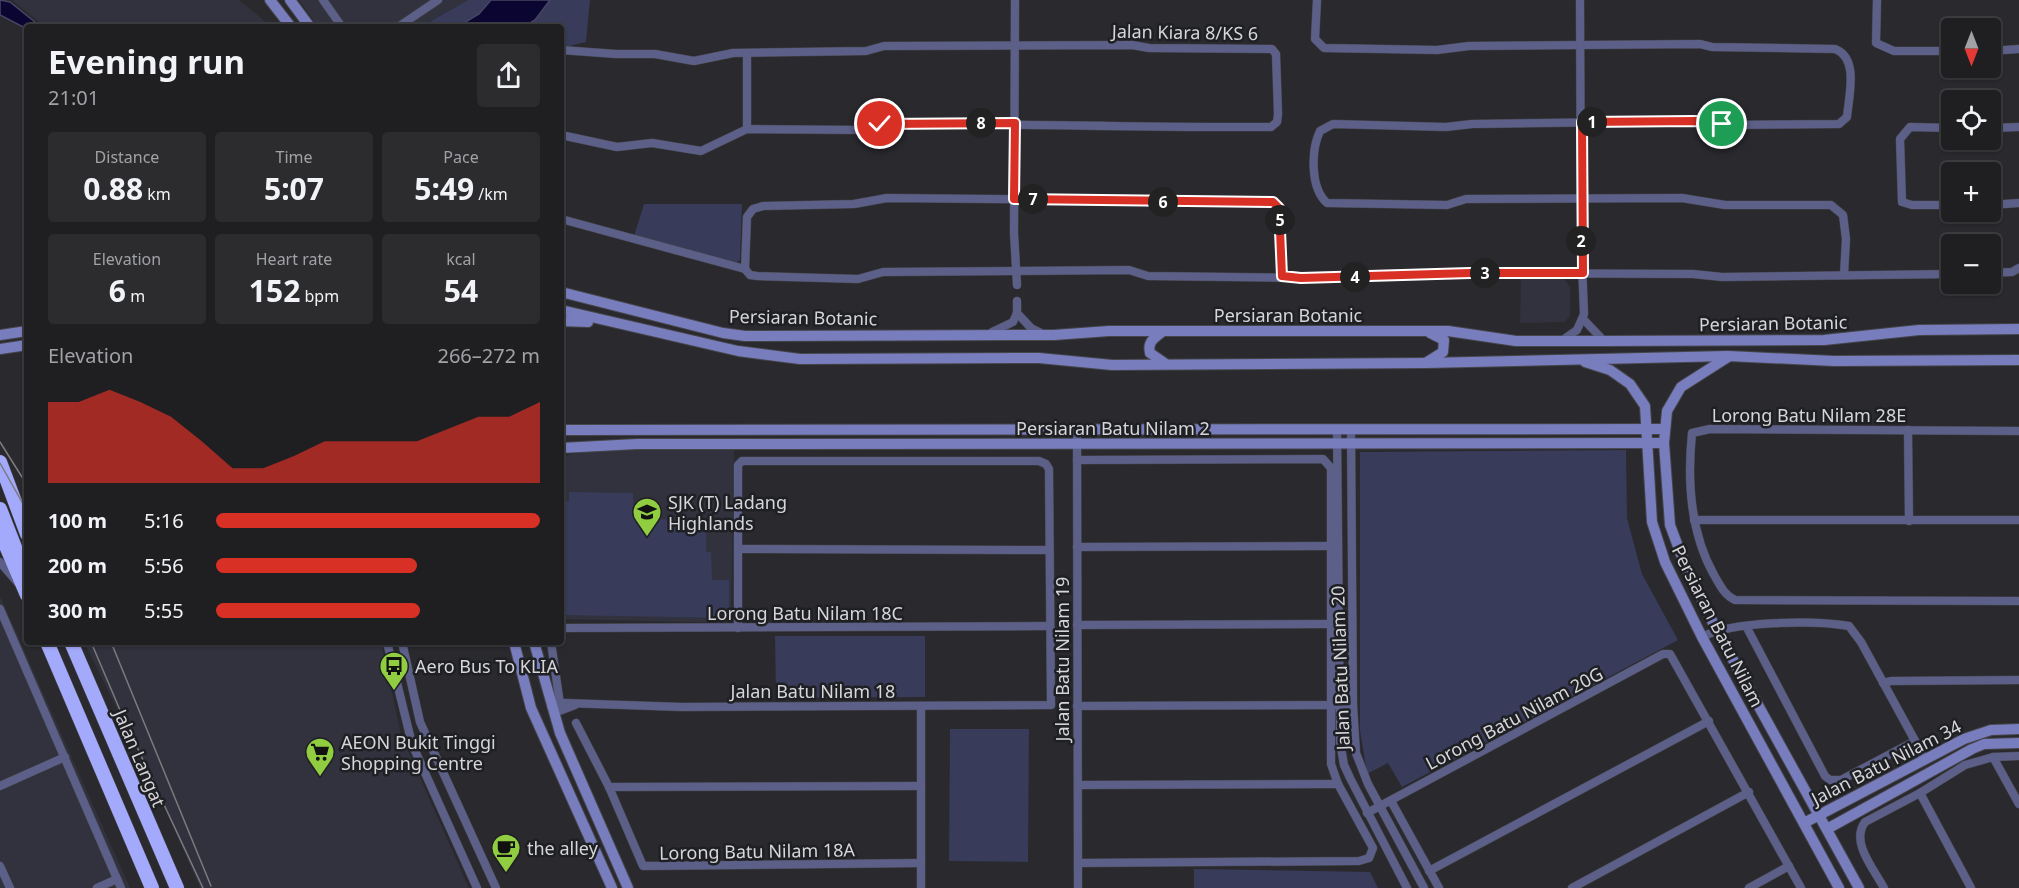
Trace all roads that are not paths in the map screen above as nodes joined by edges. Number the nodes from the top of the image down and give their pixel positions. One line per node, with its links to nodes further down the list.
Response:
1 (270, 0): 9 (main road)
2 (290, 0): 10 (main road)
3 (322, 0): 11 (street)
4 (438, 0): 12 (street)
5 (1015, 0): 13 (street)
6 (1580, 0): 14 (street)
7 (1877, 0): 18 (street)
8 (1317, 4): 14 (street)
9 (289, 24)
10 (308, 24)
11 (340, 24)
12 (402, 24)
13 (1015, 45): 19 (street); 21 (street); 21 (street, Jalan Kiara 8/KS 6)
14 (1581, 46): 20 (street); 20 (street)
15 (2019, 49): 17 (street)
16 (564, 50): 19 (street)
17 (2001, 50)
18 (1941, 51)
19 (747, 54): 25 (street)
20 (1582, 122): 28 (street); 28 (street)
21 (1015, 123): 25 (street); 27 (street)
22 (2019, 127): 24 (street)
23 (1941, 128): 31 (street)
24 (2001, 128)
25 (747, 129): 26 (street)
26 (564, 136)
27 (1014, 199): 34 (street); 35 (street); 40 (street)
28 (1581, 200): 37 (street); 39 (street)
29 (2019, 203): 30 (street)
30 (2001, 204)
31 (1941, 205)
32 (564, 220): 34 (street)
33 (2019, 268): 36 (street)
34 (745, 269): 35 (street)
35 (1017, 271): 40 (street); 41 (street)
36 (2001, 272)
37 (1583, 273): 39 (street); 40 (street); 46 (street)
38 (1941, 274): 39 (street)
39 (1844, 275)
40 (1282, 276)
41 (1017, 285)
42 (564, 293): 54 (main road, Persiaran Botanic)
43 (1017, 301): 45 (street)
44 (564, 311): 48 (main road, Persiaran Botanic)
45 (1017, 313): 54 (street); 55 (street)
46 (1584, 320): 56 (street); 57 (street)
47 (564, 321): 48 (main road)
48 (615, 323): 64 (main road, Persiaran Botanic)
49 (2019, 329): 57 (main road, Persiaran Botanic)
50 (24, 331): 53 (main road)
51 (1163, 331): 52 (main road, Persiaran Botanic); 55 (main road, Persiaran Botanic); 64 (main road)
52 (1427, 332): 56 (main road, Persiaran Botanic); 63 (main road)
53 (0, 335)
54 (975, 335): 55 (main road, Persiaran Botanic)
55 (1054, 335)
56 (1562, 341): 57 (main road, Persiaran Botanic)
57 (1605, 341)
58 (24, 345): 59 (main road)
59 (0, 349)
60 (1728, 356): 61 (main road, Persiaran Botanic); 62 (main road, Persiaran Botanic); 65 (main road, Persiaran Batu Nilam)
61 (1577, 360): 63 (main road, Persiaran Botanic); 71 (main road, Persiaran Batu Nilam)
62 (2019, 360)
63 (1426, 363): 64 (main road, Persiaran Botanic)
64 (1166, 364)
65 (1664, 429): 71 (main road, Persiaran Batu Nilam 2); 75 (main road, Persiaran Batu Nilam)
66 (564, 430): 67 (main road, Persiaran Batu Nilam 2)
67 (710, 430): 68 (main road, Persiaran Batu Nilam 2); 76 (main road)
68 (1077, 430): 69 (main road, Persiaran Batu Nilam 2); 77 (street, Jalan Batu Nilam 19)
69 (1337, 430): 70 (main road, Persiaran Batu Nilam 2); 78 (street, Jalan Batu Nilam 20)
70 (1351, 430): 71 (main road, Persiaran Batu Nilam 2); 79 (street, Jalan Batu Nilam 20)
71 (1648, 430): 74 (main road, Persiaran Batu Nilam)
72 (1908, 430): 73 (street, Lorong Batu Nilam 28E); 84 (street, Lorong Batu Nilam 28E); 87 (street)
73 (2019, 431)
74 (1648, 443): 75 (main road, Persiaran Batu Nilam 2); 79 (main road, Persiaran Batu Nilam 2); 106 (main road, Persiaran Batu Nilam)
75 (1664, 443): 105 (main road, Persiaran Batu Nilam)
76 (710, 444): 77 (main road, Persiaran Batu Nilam 2); 80 (main road, Persiaran Batu Nilam 2)
77 (1077, 444): 78 (main road, Persiaran Batu Nilam 2); 81 (street, Jalan Batu Nilam 19)
78 (1338, 444): 79 (main road, Persiaran Batu Nilam 2); 119 (street, Jalan Batu Nilam 20)
79 (1351, 445): 120 (street, Jalan Batu Nilam 20)
80 (564, 448)
81 (1077, 460): 89 (street); 90 (street, Jalan Batu Nilam 19)
82 (0, 462): 86 (highway)
83 (0, 509): 93 (highway)
84 (1694, 520): 87 (street); 97 (street, Lorong Batu Nilam 28E)
85 (2019, 520): 87 (street)
86 (24, 521)
87 (1909, 521)
88 (0, 532): 95 (highway)
89 (1330, 546): 90 (street); 99 (street)
90 (1077, 547): 100 (street, Jalan Batu Nilam 19)
91 (738, 549): 92 (street); 92 (street); 104 (street)
92 (1049, 550): 101 (street)
93 (24, 561)
94 (0, 562): 96 (street)
95 (24, 589)
96 (24, 592)
97 (2019, 601)
98 (0, 609): 132 (street)
99 (1330, 624): 100 (street); 118 (street)
100 (1077, 625): 122 (street, Jalan Batu Nilam 19)
101 (1050, 626): 104 (street, Lorong Batu Nilam 18C); 121 (street, Jalan Batu Nilam 18)
102 (1746, 626): 105 (street); 117 (street); 129 (street)
103 (564, 628): 104 (street, Lorong Batu Nilam 18C)
104 (738, 628)
105 (1716, 629): 106 (street); 148 (main road, Persiaran Batu Nilam)
106 (1702, 637): 149 (main road, Persiaran Batu Nilam)
107 (48, 645): 115 (highway)
108 (55, 645): 115 (highway)
109 (72, 645): 161 (highway, Jalan Langat)
110 (388, 645): 125 (street)
111 (403, 645): 124 (street)
112 (515, 645): 164 (main road)
113 (535, 645): 123 (main road)
114 (551, 645): 123 (street)
115 (60, 672): 160 (highway)
116 (2019, 680): 117 (street)
117 (1883, 683): 129 (street)
118 (1330, 705): 119 (street); 122 (street); 138 (street)
119 (1340, 705): 120 (street); 147 (street, Jalan Batu Nilam 20)
120 (1353, 705): 146 (street, Jalan Batu Nilam 20)
121 (921, 706): 123 (street, Jalan Batu Nilam 18); 140 (street)
122 (1077, 706): 137 (street, Jalan Batu Nilam 19)
123 (555, 708): 165 (main road)
124 (417, 709): 125 (street); 163 (street)
125 (402, 712): 162 (street)
126 (1709, 721): 142 (street); 144 (street, Lorong Batu Nilam 20G); 155 (street)
127 (576, 723): 141 (street, Lorong Batu Nilam 18A)
128 (2019, 729): 134 (main road, Jalan Batu Nilam 34)
129 (1915, 741): 134 (street)
130 (2019, 742): 135 (main road, Jalan Batu Nilam 34)
131 (2019, 756): 133 (street)
132 (65, 757): 139 (street); 156 (street)
133 (1993, 757): 143 (street); 145 (street)
134 (1925, 759): 135 (main road); 136 (main road); 148 (main road, Jalan Batu Nilam 34)
135 (1942, 765): 136 (main road, Jalan Batu Nilam 34)
136 (1921, 778): 150 (main road, Jalan Batu Nilam 34)
137 (1078, 784): 138 (street); 152 (street, Jalan Batu Nilam 19)
138 (1338, 784): 152 (street)
139 (0, 786)
140 (921, 786): 141 (street); 151 (street)
141 (609, 787): 151 (street, Lorong Batu Nilam 18A)
142 (1749, 792): 154 (street); 171 (street)
143 (1920, 793): 176 (street); 177 (street)
144 (1391, 801): 146 (street, Lorong Batu Nilam 20G); 155 (street)
145 (2019, 804)
146 (1380, 807): 147 (street, Lorong Batu Nilam 20G); 169 (street, Jalan Batu Nilam 20)
147 (1368, 813): 168 (street, Jalan Batu Nilam 20)
148 (1819, 815): 149 (main road, Jalan Batu Nilam 34); 150 (main road, Persiaran Batu Nilam)
149 (1804, 823): 174 (main road, Persiaran Batu Nilam)
150 (1827, 829): 175 (main road, Persiaran Batu Nilam)
151 (921, 863): 166 (street)
152 (1078, 863): 167 (street, Jalan Batu Nilam 19)
153 (0, 866): 157 (street)
154 (1789, 866): 172 (street); 173 (street)
155 (1429, 871): 170 (street)
156 (117, 879): 158 (street); 159 (street)
157 (9, 888)
158 (97, 888)
159 (121, 888)
160 (152, 888)
161 (177, 888)
162 (477, 888)
163 (496, 888)
164 (612, 888)
165 (628, 888)
166 (921, 888)
167 (1078, 888)
168 (1407, 888)
169 (1424, 888)
170 (1439, 888)
171 (1572, 888)
172 (1749, 888)
173 (1801, 888)
174 (1839, 888)
175 (1859, 888)
176 (1884, 888)
177 (1971, 888)

